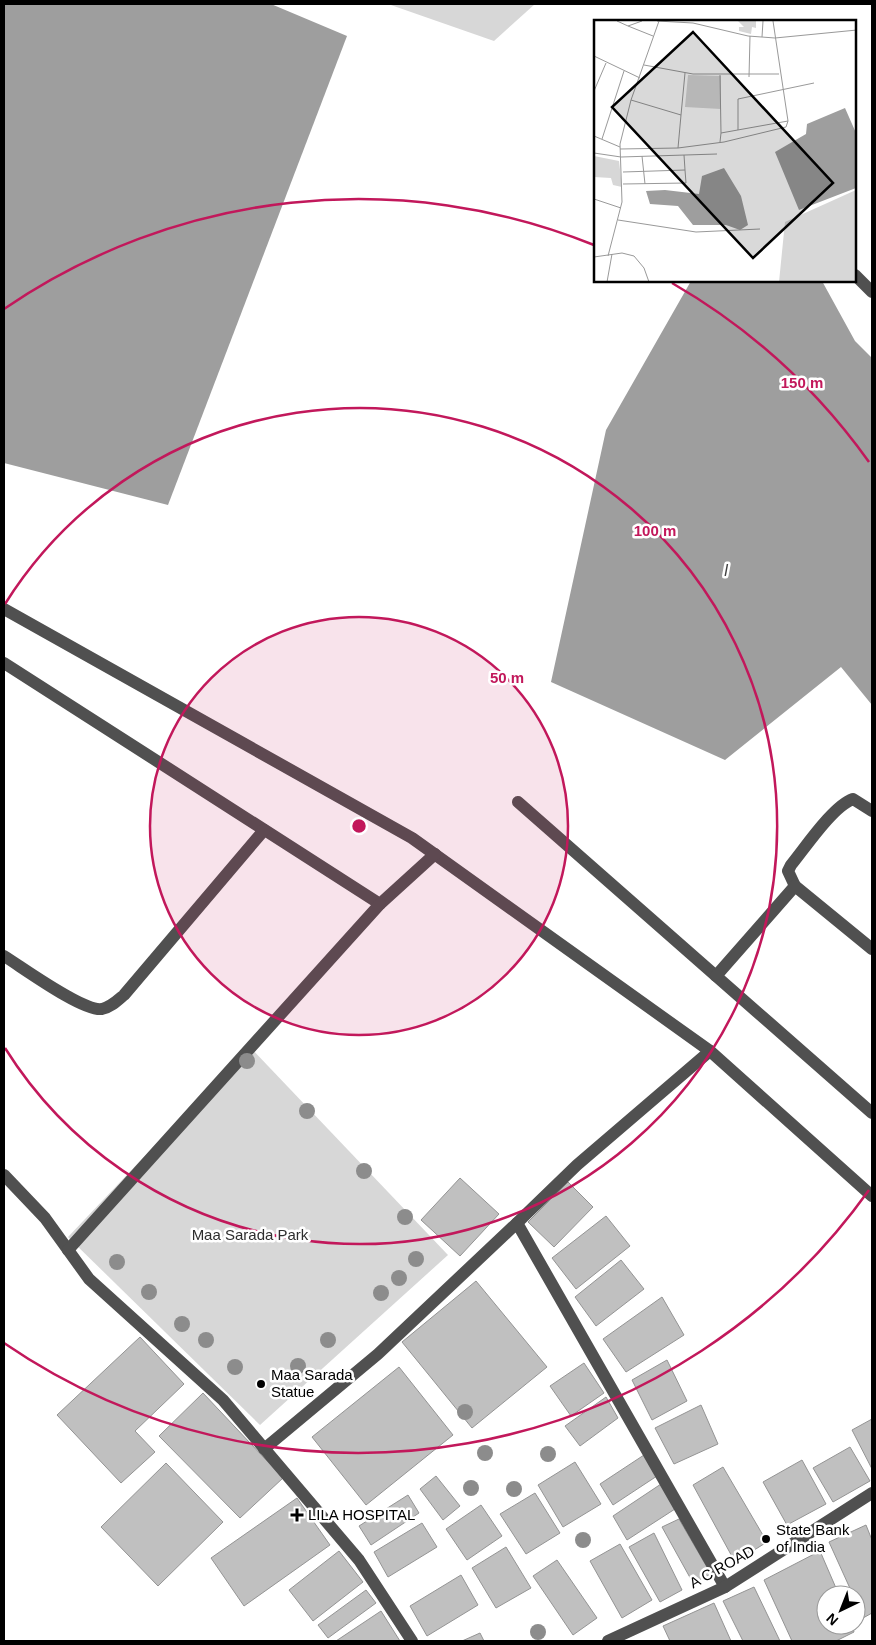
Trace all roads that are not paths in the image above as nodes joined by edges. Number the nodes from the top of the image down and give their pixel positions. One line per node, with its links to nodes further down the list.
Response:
1 (856, 277): 2 (street)
2 (872, 292)
3 (4, 609): 8 (street)
4 (4, 663): 7 (street)
5 (518, 802): 13 (street)
6 (872, 811): 9 (street)
7 (264, 830): 10 (street); 12 (street)
8 (435, 854): 10 (street); 14 (street)
9 (795, 886): 11 (street); 13 (street)
10 (380, 904): 19 (street)
11 (872, 949)
12 (4, 956)
13 (716, 976): 15 (street)
14 (710, 1051): 17 (street); 18 (street)
15 (872, 1113)
16 (4, 1175): 19 (street)
17 (872, 1196)
18 (517, 1223): 20 (street); 22 (street)
19 (68, 1250): 20 (street)
20 (264, 1449): 23 (street)
21 (872, 1493): 22 (street, A C ROAD)
22 (725, 1587): 24 (street, A C ROAD)
23 (412, 1641)
24 (608, 1641)

